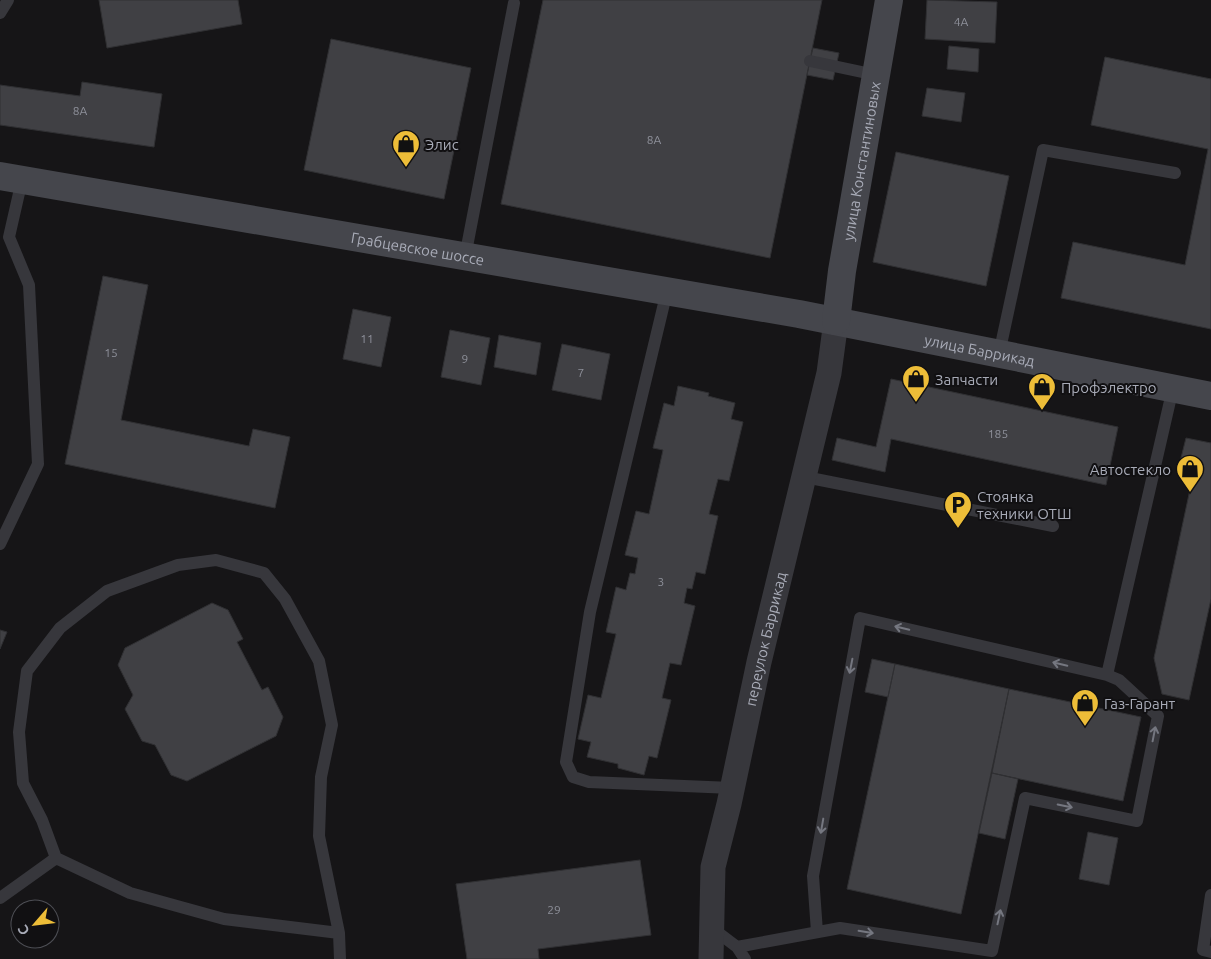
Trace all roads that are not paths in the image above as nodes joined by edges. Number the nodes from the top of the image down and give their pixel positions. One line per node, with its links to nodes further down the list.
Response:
1 (8, 0): 4 (lane)
2 (889, 0): 6 (street, улица Константиновых)
3 (514, 4): 9 (lane)
4 (0, 13)
5 (810, 61): 6 (lane)
6 (876, 75): 11 (street, улица Константиновых)
7 (1175, 173): 12 (lane)
8 (11, 178): 9 (street, Грабцевское шоссе); 17 (lane)
9 (465, 257): 10 (street, Грабцевское шоссе)
10 (667, 291): 11 (street, Грабцевское шоссе); 19 (lane)
11 (836, 321): 12 (street, улица Баррикад); 15 (street, переулок Баррикад)
12 (999, 354): 13 (street, улица Баррикад)
13 (1173, 388): 14 (street, улица Баррикад); 18 (lane)
14 (1211, 396)
15 (805, 477): 16 (lane); 19 (street, переулок Баррикад)
16 (1053, 526)
17 (0, 544)
18 (1107, 675): 25 (lane, one-way to 25); 25 (lane, one-way to 18)
19 (732, 788): 23 (street, переулок Баррикад)
20 (56, 858): 22 (lane); 24 (lane); 24 (lane)
21 (1211, 895): 27 (lane)
22 (0, 898)
23 (712, 928): 26 (lane); 29 (street, переулок Баррикад)
24 (339, 932): 28 (lane)
25 (818, 932): 26 (lane)
26 (737, 947): 30 (lane)
27 (1211, 952)
28 (340, 959)
29 (711, 959)
30 (745, 959)

